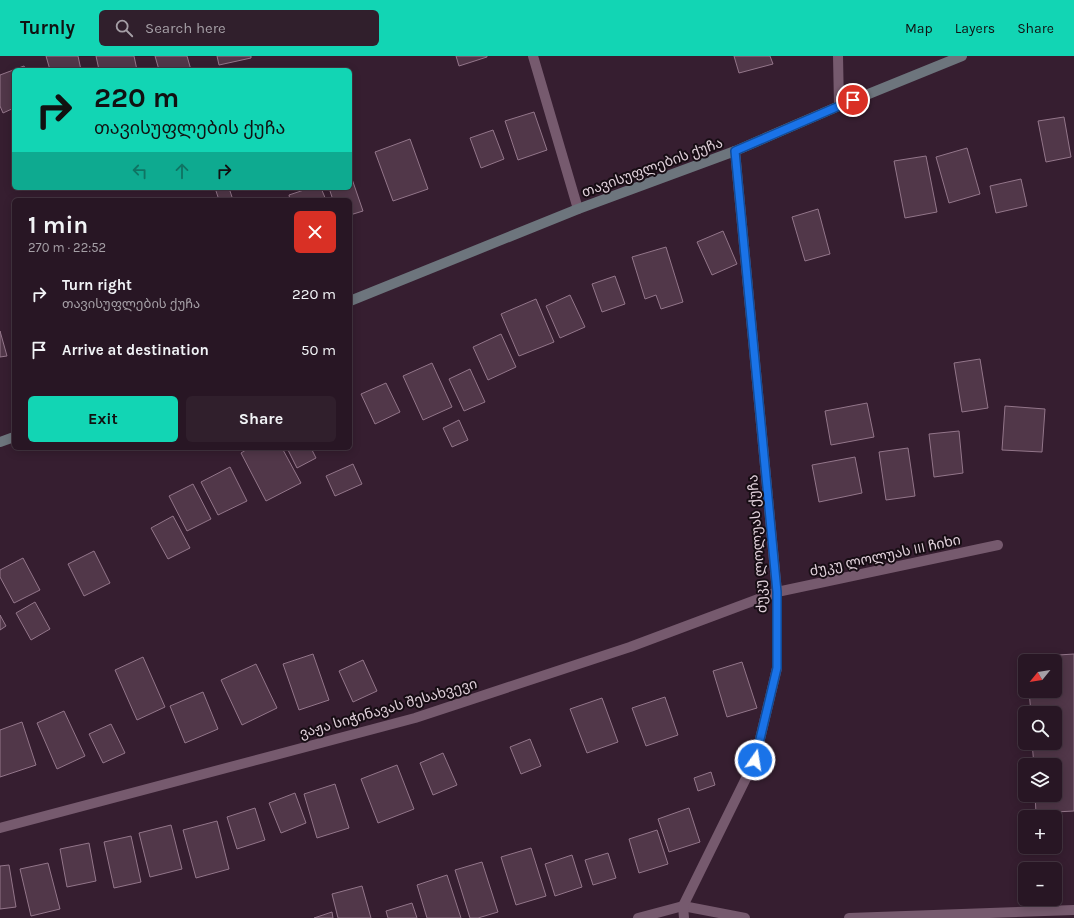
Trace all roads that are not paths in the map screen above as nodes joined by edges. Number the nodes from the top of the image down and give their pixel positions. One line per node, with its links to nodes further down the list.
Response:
1 (534, 56): 6 (street)
2 (838, 56): 4 (street)
3 (962, 56): 4 (main road, თავისუფლების ქუჩა)
4 (839, 106): 5 (main road, თავისუფლების ქუჩა)
5 (735, 151): 6 (main road, თავისუფლების ქუჩა); 11 (street, ძუკუ ლოლუას ქუჩა)
6 (578, 209): 7 (main road, თავისუფლების ქუჩა)
7 (352, 300)
8 (12, 438): 9 (main road)
9 (0, 442)
10 (998, 545): 11 (street, ძუკუ ლოლუას III ჩიხი)
11 (777, 592): 12 (street, ვაჟა სიჭინავას შესახვევი); 13 (street, ძუკუ ლოლუას ქუჩა)
12 (0, 828)
13 (683, 906): 15 (street); 16 (street); 17 (street)
14 (1074, 910): 18 (street)
15 (638, 918)
16 (684, 918)
17 (745, 918)
18 (850, 918)

